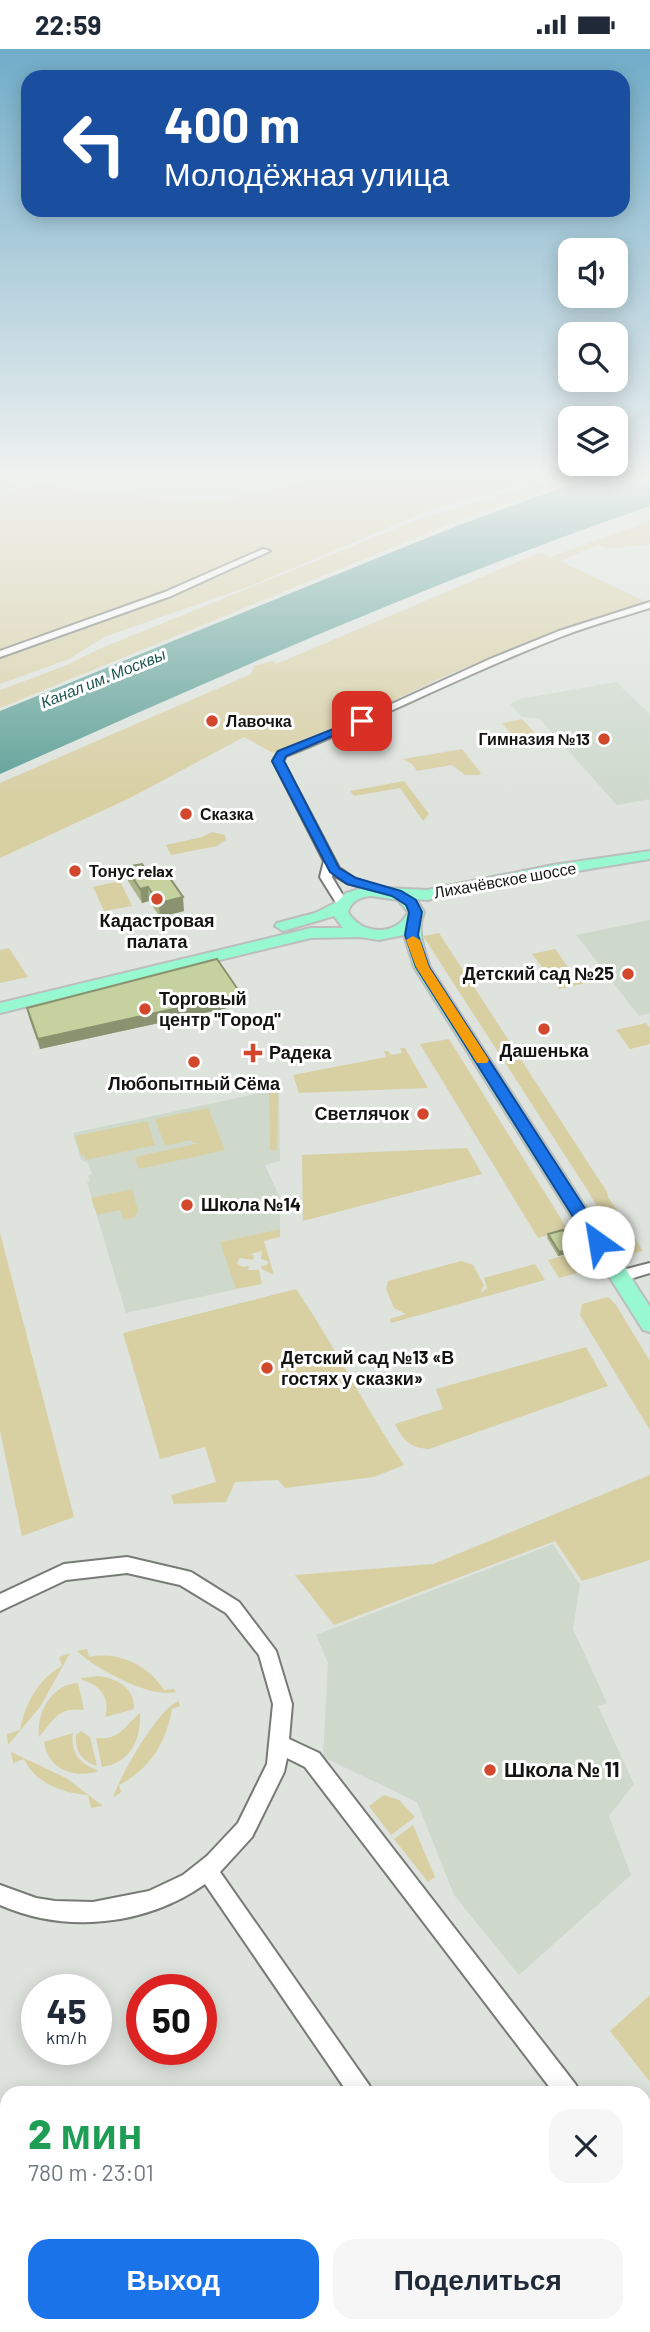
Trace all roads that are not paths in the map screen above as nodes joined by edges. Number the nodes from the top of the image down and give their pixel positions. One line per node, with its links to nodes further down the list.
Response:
1 (185, 587): 3 (street)
2 (650, 605): 5 (street)
3 (0, 654)
4 (650, 855): 6 (main road, Лихачёвское шоссе)
5 (329, 862): 7 (street); 8 (street)
6 (613, 862): 7 (main road, Лихачёвское шоссе); 9 (main road, Лихачёвское шоссе)
7 (392, 892): 8 (main road, Лихачёвское шоссе); 9 (main road)
8 (342, 905): 10 (main road); 12 (main road, Лихачёвское шоссе)
9 (414, 919): 10 (main road, Лихачёвское шоссе); 11 (main road)
10 (363, 932): 11 (main road); 13 (main road, Лихачёвское шоссе)
11 (422, 967): 15 (main road)
12 (0, 995)
13 (0, 1008)
14 (650, 1268): 15 (street)
15 (620, 1276): 16 (main road)
16 (650, 1324)
17 (0, 1603): 18 (street)
18 (281, 1745): 19 (street); 22 (street)
19 (207, 1870): 20 (street); 21 (street)
20 (0, 1895)
21 (356, 2086)
22 (563, 2086)

